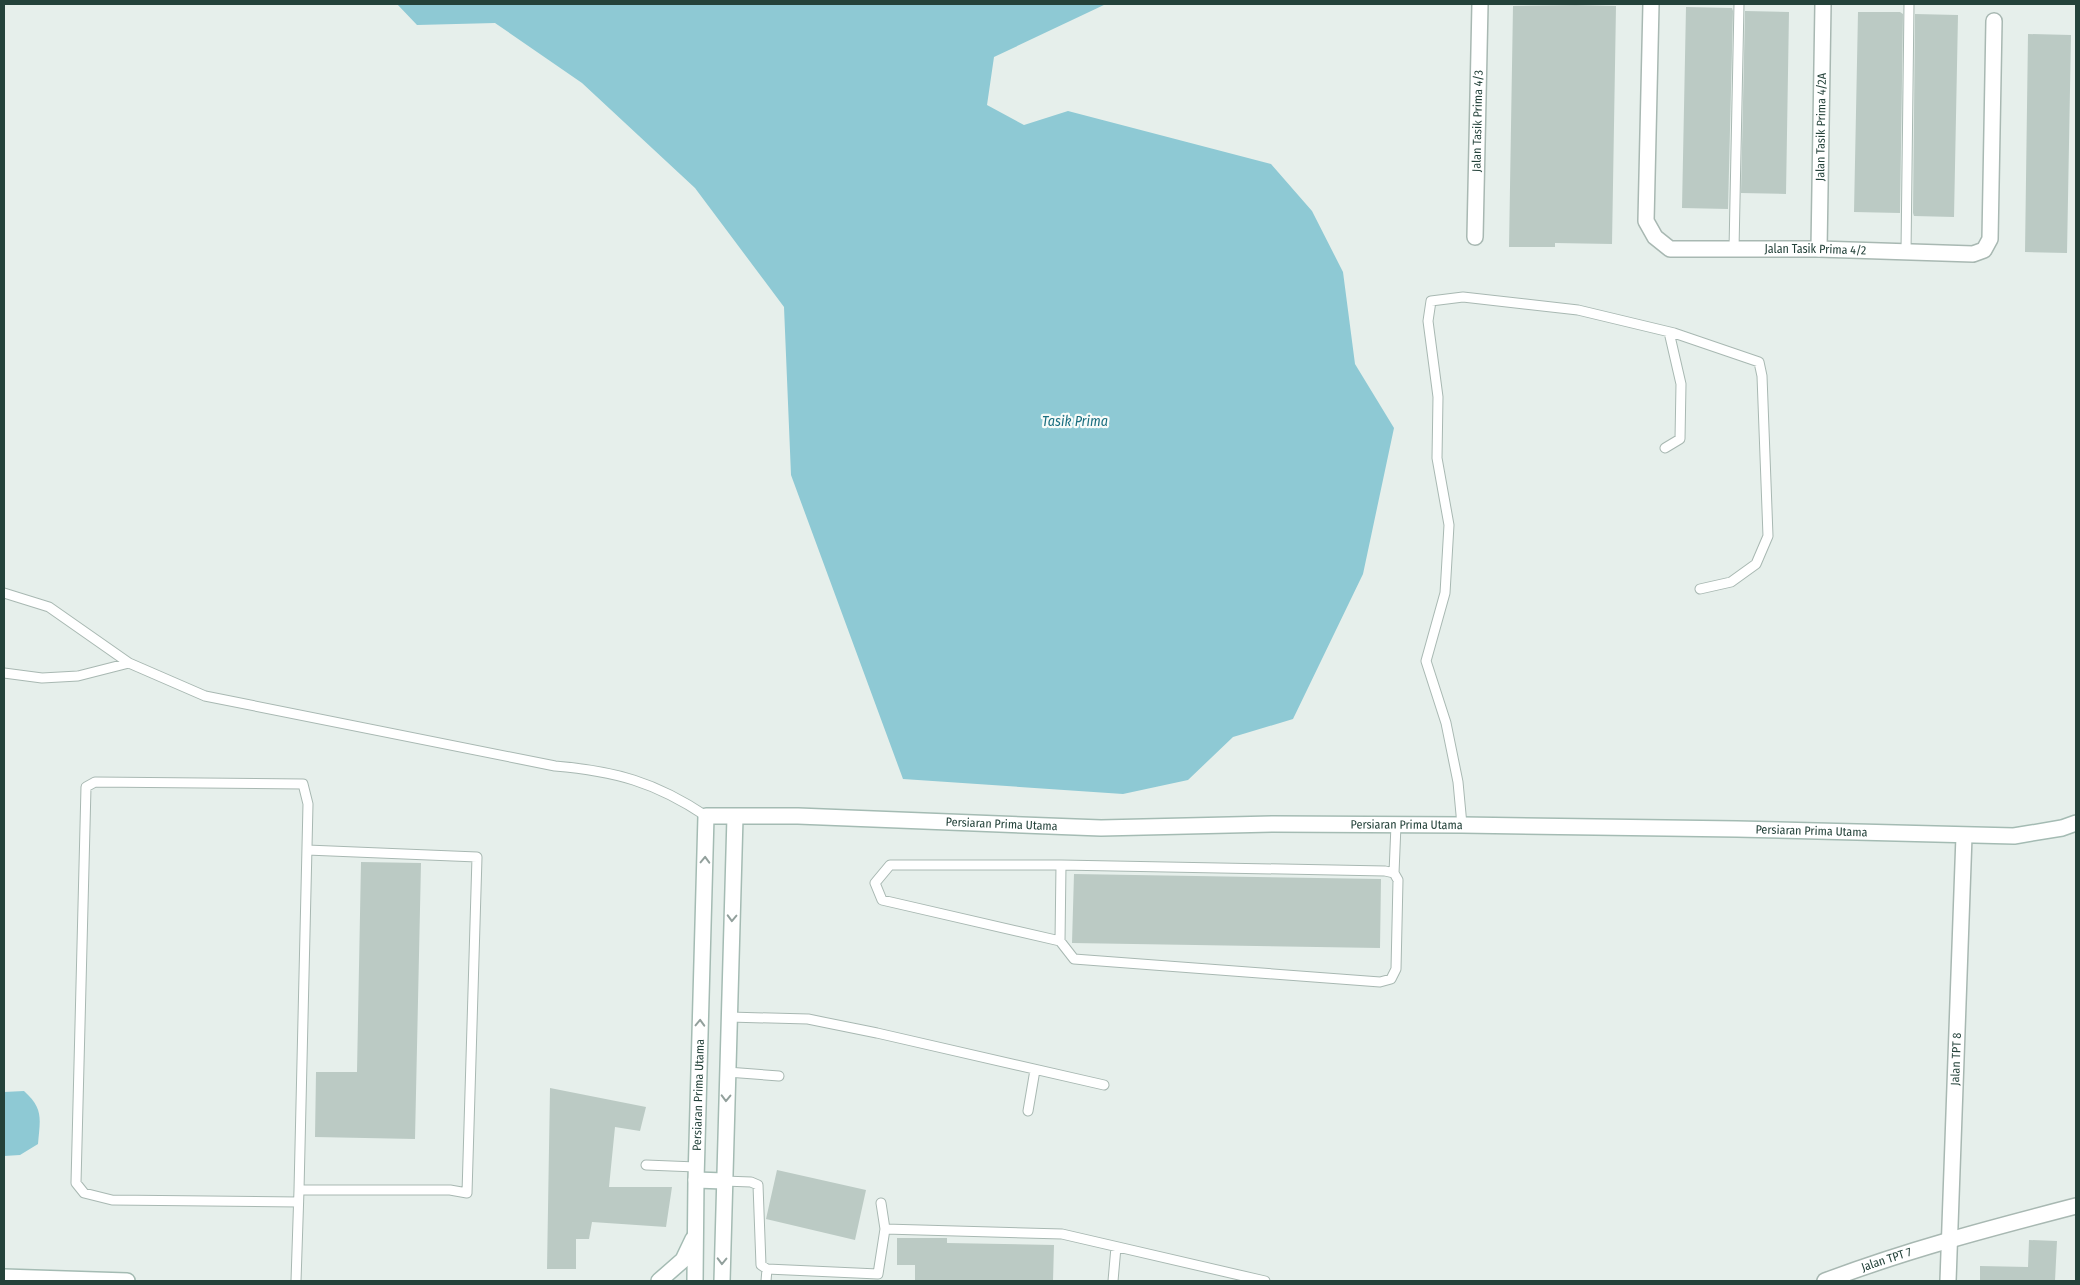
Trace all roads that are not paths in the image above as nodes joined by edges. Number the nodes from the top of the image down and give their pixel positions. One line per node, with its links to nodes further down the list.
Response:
1 (1480, 4): 7 (main road, Jalan Tasik Prima 4/3)
2 (1651, 4): 8 (main road, Jalan Tasik Prima 4/2)
3 (1739, 4): 8 (lane)
4 (1823, 4): 9 (main road, Jalan Tasik Prima 4/2A)
5 (1909, 4): 10 (lane)
6 (1994, 21): 10 (main road, Jalan Tasik Prima 4/2)
7 (1475, 237)
8 (1734, 248): 9 (main road, Jalan Tasik Prima 4/2)
9 (1819, 250): 10 (main road, Jalan Tasik Prima 4/2)
10 (1906, 252)
11 (1669, 332): 12 (lane); 13 (lane); 21 (lane)
12 (1665, 448)
13 (1700, 589)
14 (4, 593): 15 (lane)
15 (129, 663): 16 (lane); 17 (lane)
16 (4, 673)
17 (706, 816): 18 (main road, Persiaran Prima Utama); 34 (main road, Persiaran Prima Utama, one-way to 17)
18 (735, 817): 20 (main road, Persiaran Prima Utama); 27 (main road, one-way to 27)
19 (2076, 823): 22 (main road, Persiaran Prima Utama)
20 (1396, 825): 21 (main road, Persiaran Prima Utama); 25 (lane)
21 (1462, 826): 22 (main road, Persiaran Prima Utama)
22 (1964, 836): 42 (main road, Jalan TPT 8)
23 (307, 850): 36 (lane); 36 (lane); 37 (lane)
24 (1061, 865): 25 (lane); 26 (lane); 26 (lane)
25 (1394, 873): 26 (lane)
26 (1060, 941)
27 (729, 1017): 28 (lane); 29 (main road)
28 (1035, 1070): 31 (lane); 32 (lane)
29 (727, 1072): 30 (lane); 35 (main road, one-way to 35)
30 (779, 1076)
31 (1104, 1085)
32 (1028, 1110)
33 (646, 1166): 34 (lane)
34 (696, 1174): 35 (main road); 41 (main road, Persiaran Prima Utama)
35 (724, 1181): 44 (lane); 50 (main road, one-way to 50)
36 (299, 1190): 37 (lane)
37 (298, 1202): 47 (lane)
38 (881, 1203): 40 (lane)
39 (2076, 1206): 42 (main road, Jalan TPT 7)
40 (885, 1229): 43 (lane); 44 (lane)
41 (696, 1231): 48 (main road); 49 (main road, Persiaran Prima Utama)
42 (1949, 1239): 54 (main road, Jalan TPT 7); 55 (main road, Jalan TPT 8)
43 (1116, 1248): 52 (lane); 53 (lane)
44 (767, 1268): 51 (lane)
45 (4, 1277): 46 (main road)
46 (127, 1281)
47 (296, 1281)
48 (659, 1281)
49 (695, 1281)
50 (722, 1281)
51 (766, 1281)
52 (1113, 1281)
53 (1265, 1281)
54 (1825, 1281)
55 (1948, 1281)

